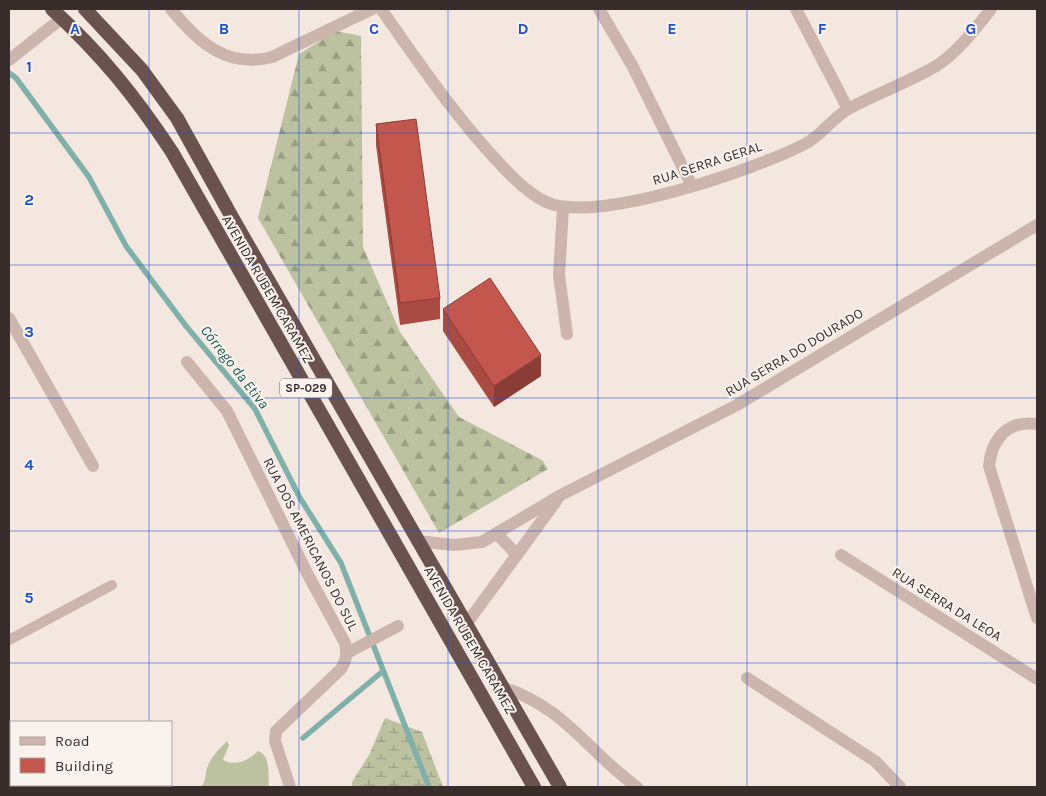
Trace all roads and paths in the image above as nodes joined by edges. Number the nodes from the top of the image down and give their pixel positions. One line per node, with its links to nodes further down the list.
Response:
1 (85, 9): 21 (highway, AVENIDA RUBEM CARAMEZ / SP-029)
2 (171, 9): 3 (street)
3 (372, 9)
4 (381, 9): 12 (street)
5 (599, 9): 11 (street)
6 (796, 9): 10 (street)
7 (991, 9): 10 (street, RUA SERRA GERAL)
8 (57, 13): 9 (street); 34 (highway, AVENIDA RUBEM CARAMEZ / SP-029)
9 (9, 60)
10 (848, 109): 11 (street, RUA SERRA GERAL)
11 (692, 186): 12 (street, RUA SERRA GERAL)
12 (563, 208): 15 (street)
13 (1037, 226): 19 (street, RUA SERRA DO DOURADO)
14 (9, 318): 18 (street)
15 (567, 334)
16 (187, 362): 29 (street, RUA DOS AMERICANOS DO SUL)
17 (1037, 424): 25 (street)
18 (93, 466)
19 (561, 495): 20 (street, RUA SERRA DO DOURADO); 22 (street, RUA SERRA DO DOURADO)
20 (498, 534): 21 (street, RUA SERRA DO DOURADO); 22 (street)
21 (417, 541): 26 (highway, AVENIDA RUBEM CARAMEZ / SP-029)
22 (517, 555): 26 (street, RUA SERRA DO DOURADO)
23 (841, 555): 31 (street, RUA SERRA DA LEOA)
24 (112, 585): 28 (lane)
25 (1037, 618)
26 (467, 623): 32 (highway, AVENIDA RUBEM CARAMEZ / SP-029)
27 (398, 626): 29 (street)
28 (9, 640)
29 (353, 650): 33 (street, RUA DOS AMERICANOS DO SUL)
30 (747, 678): 37 (street)
31 (1037, 679)
32 (502, 687): 35 (highway, AVENIDA RUBEM CARAMEZ / SP-029); 36 (street)
33 (290, 787)
34 (534, 787)
35 (560, 787)
36 (637, 787)
37 (900, 787)

